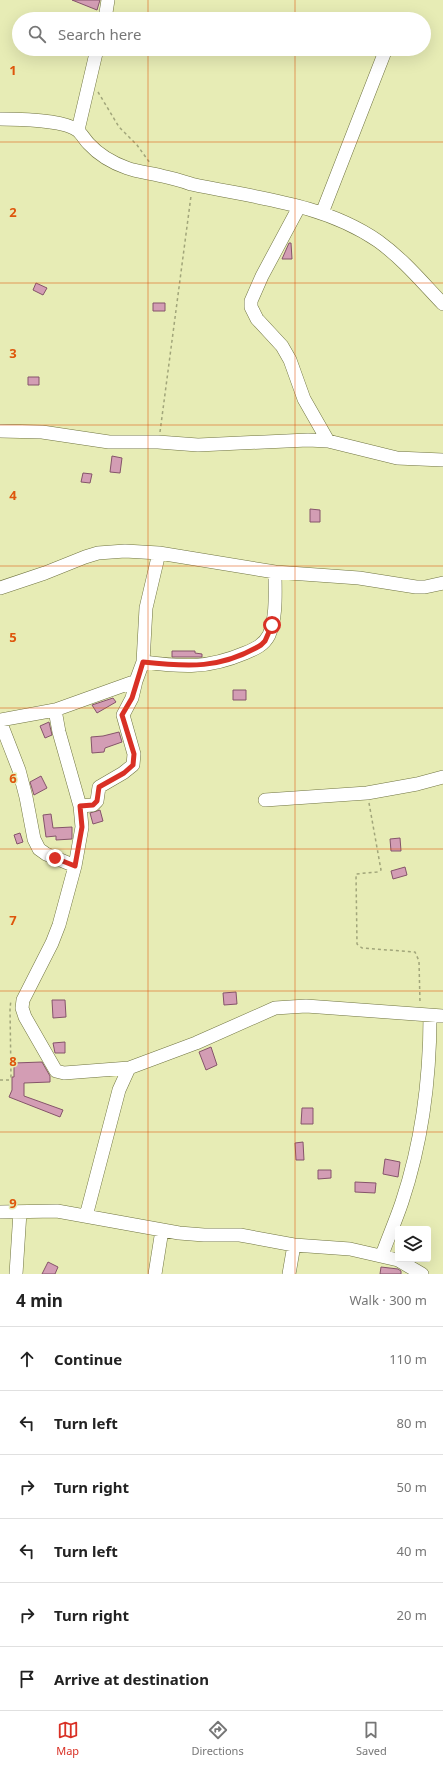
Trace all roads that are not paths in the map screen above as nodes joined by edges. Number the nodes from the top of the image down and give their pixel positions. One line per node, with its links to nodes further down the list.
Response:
1 (108, 0): 2 (street)
2 (106, 12)
3 (95, 56): 6 (street)
4 (383, 56): 8 (street)
5 (0, 119): 6 (street)
6 (78, 130): 7 (street)
7 (299, 207): 8 (street); 11 (street)
8 (322, 213): 9 (street)
9 (443, 304)
10 (0, 431): 11 (street)
11 (328, 441): 12 (street)
12 (443, 460)
13 (159, 553): 14 (street); 16 (street); 17 (street)
14 (275, 572): 15 (street); 17 (street)
15 (443, 583)
16 (0, 588)
17 (143, 662): 18 (street)
18 (136, 681): 19 (street); 23 (street)
19 (54, 710): 20 (street); 23 (street)
20 (0, 720): 24 (street)
21 (443, 777): 22 (street)
22 (265, 800)
23 (80, 806): 24 (street)
24 (75, 866): 26 (street)
25 (431, 1016): 26 (street); 32 (street)
26 (129, 1068): 29 (street)
27 (0, 1212): 28 (street)
28 (20, 1212): 29 (street); 33 (street)
29 (86, 1216): 30 (street)
30 (162, 1230): 31 (street); 34 (street)
31 (294, 1245): 32 (street); 35 (street)
32 (382, 1256): 36 (street)
33 (16, 1274)
34 (155, 1274)
35 (289, 1274)
36 (422, 1274)

